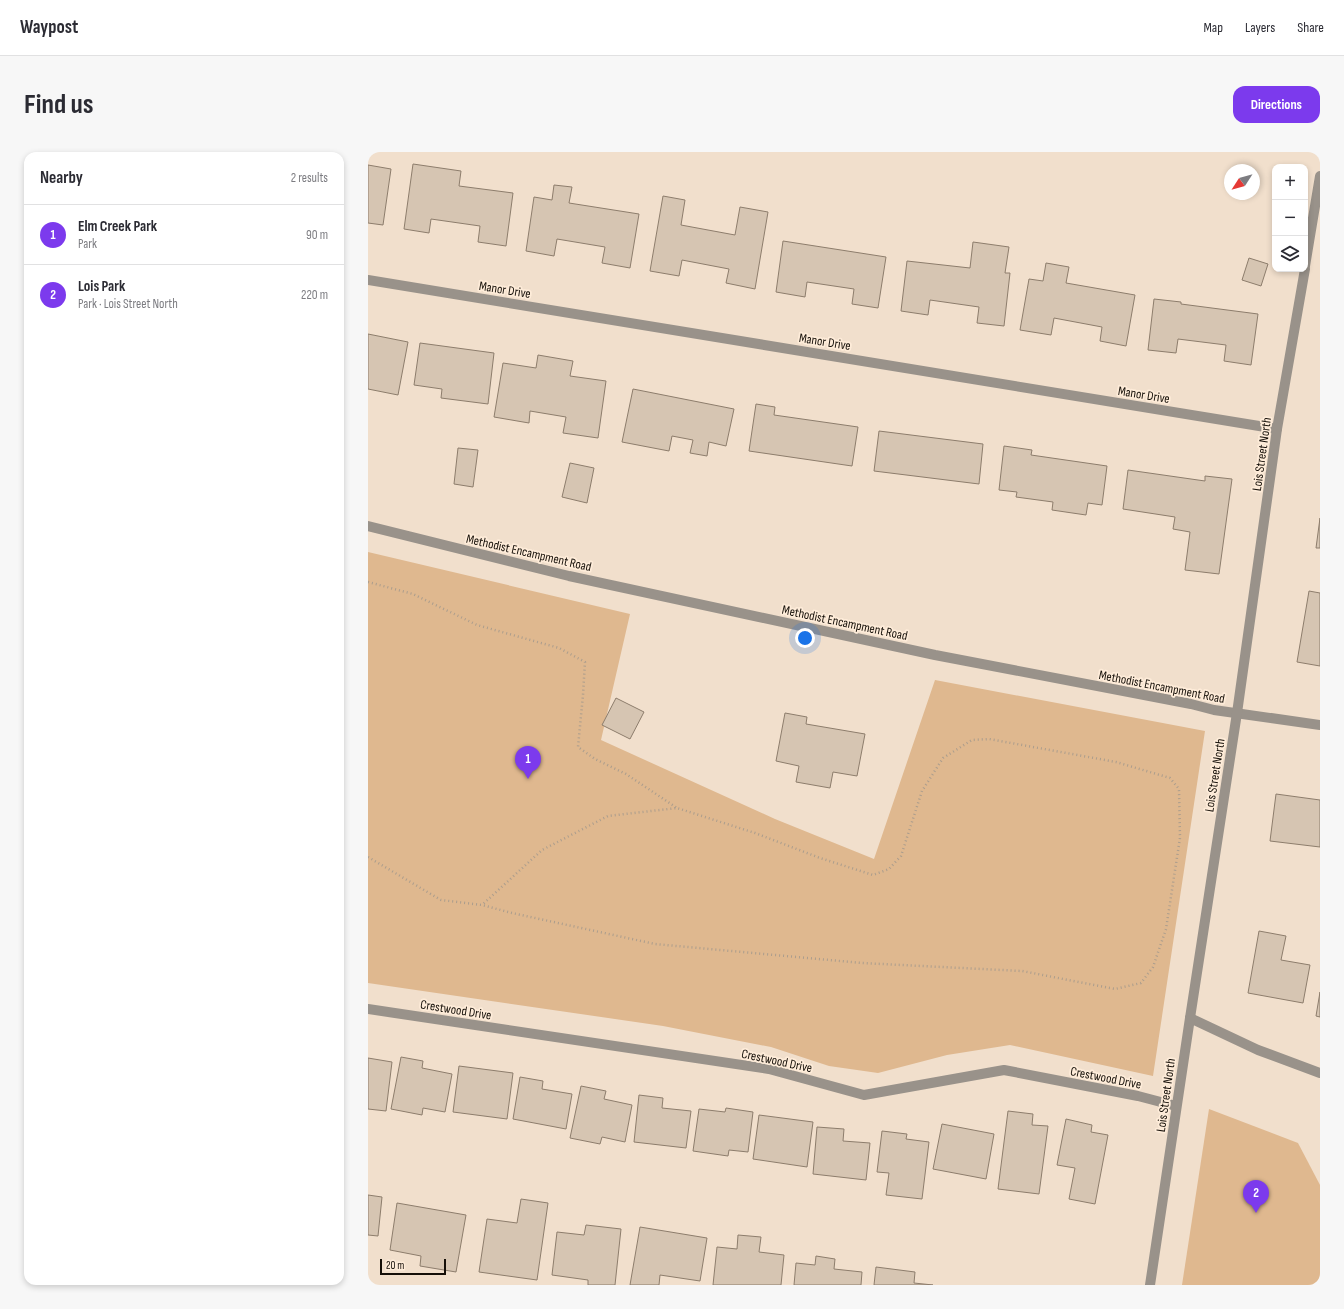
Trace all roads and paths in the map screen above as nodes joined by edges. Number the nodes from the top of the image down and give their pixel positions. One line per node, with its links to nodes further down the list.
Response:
1 (1320, 176): 2 (street, Lois Street North)
2 (1308, 250)
3 (1304, 272): 5 (street, Lois Street North)
4 (368, 280): 5 (street, Manor Drive)
5 (1277, 429): 8 (street, Lois Street North)
6 (368, 526): 8 (street, Methodist Encampment Road)
7 (368, 582): 10 (path)
8 (1237, 713): 9 (street, Methodist Encampment Road); 14 (street, Lois Street North)
9 (1320, 725)
10 (678, 808): 12 (path); 12 (path)
11 (368, 857): 12 (path)
12 (482, 905)
13 (368, 1009): 16 (street, Crestwood Drive)
14 (1190, 1018): 15 (street); 16 (street, Lois Street North)
15 (1320, 1073)
16 (1176, 1106): 17 (street, Lois Street North)
17 (1150, 1285)

